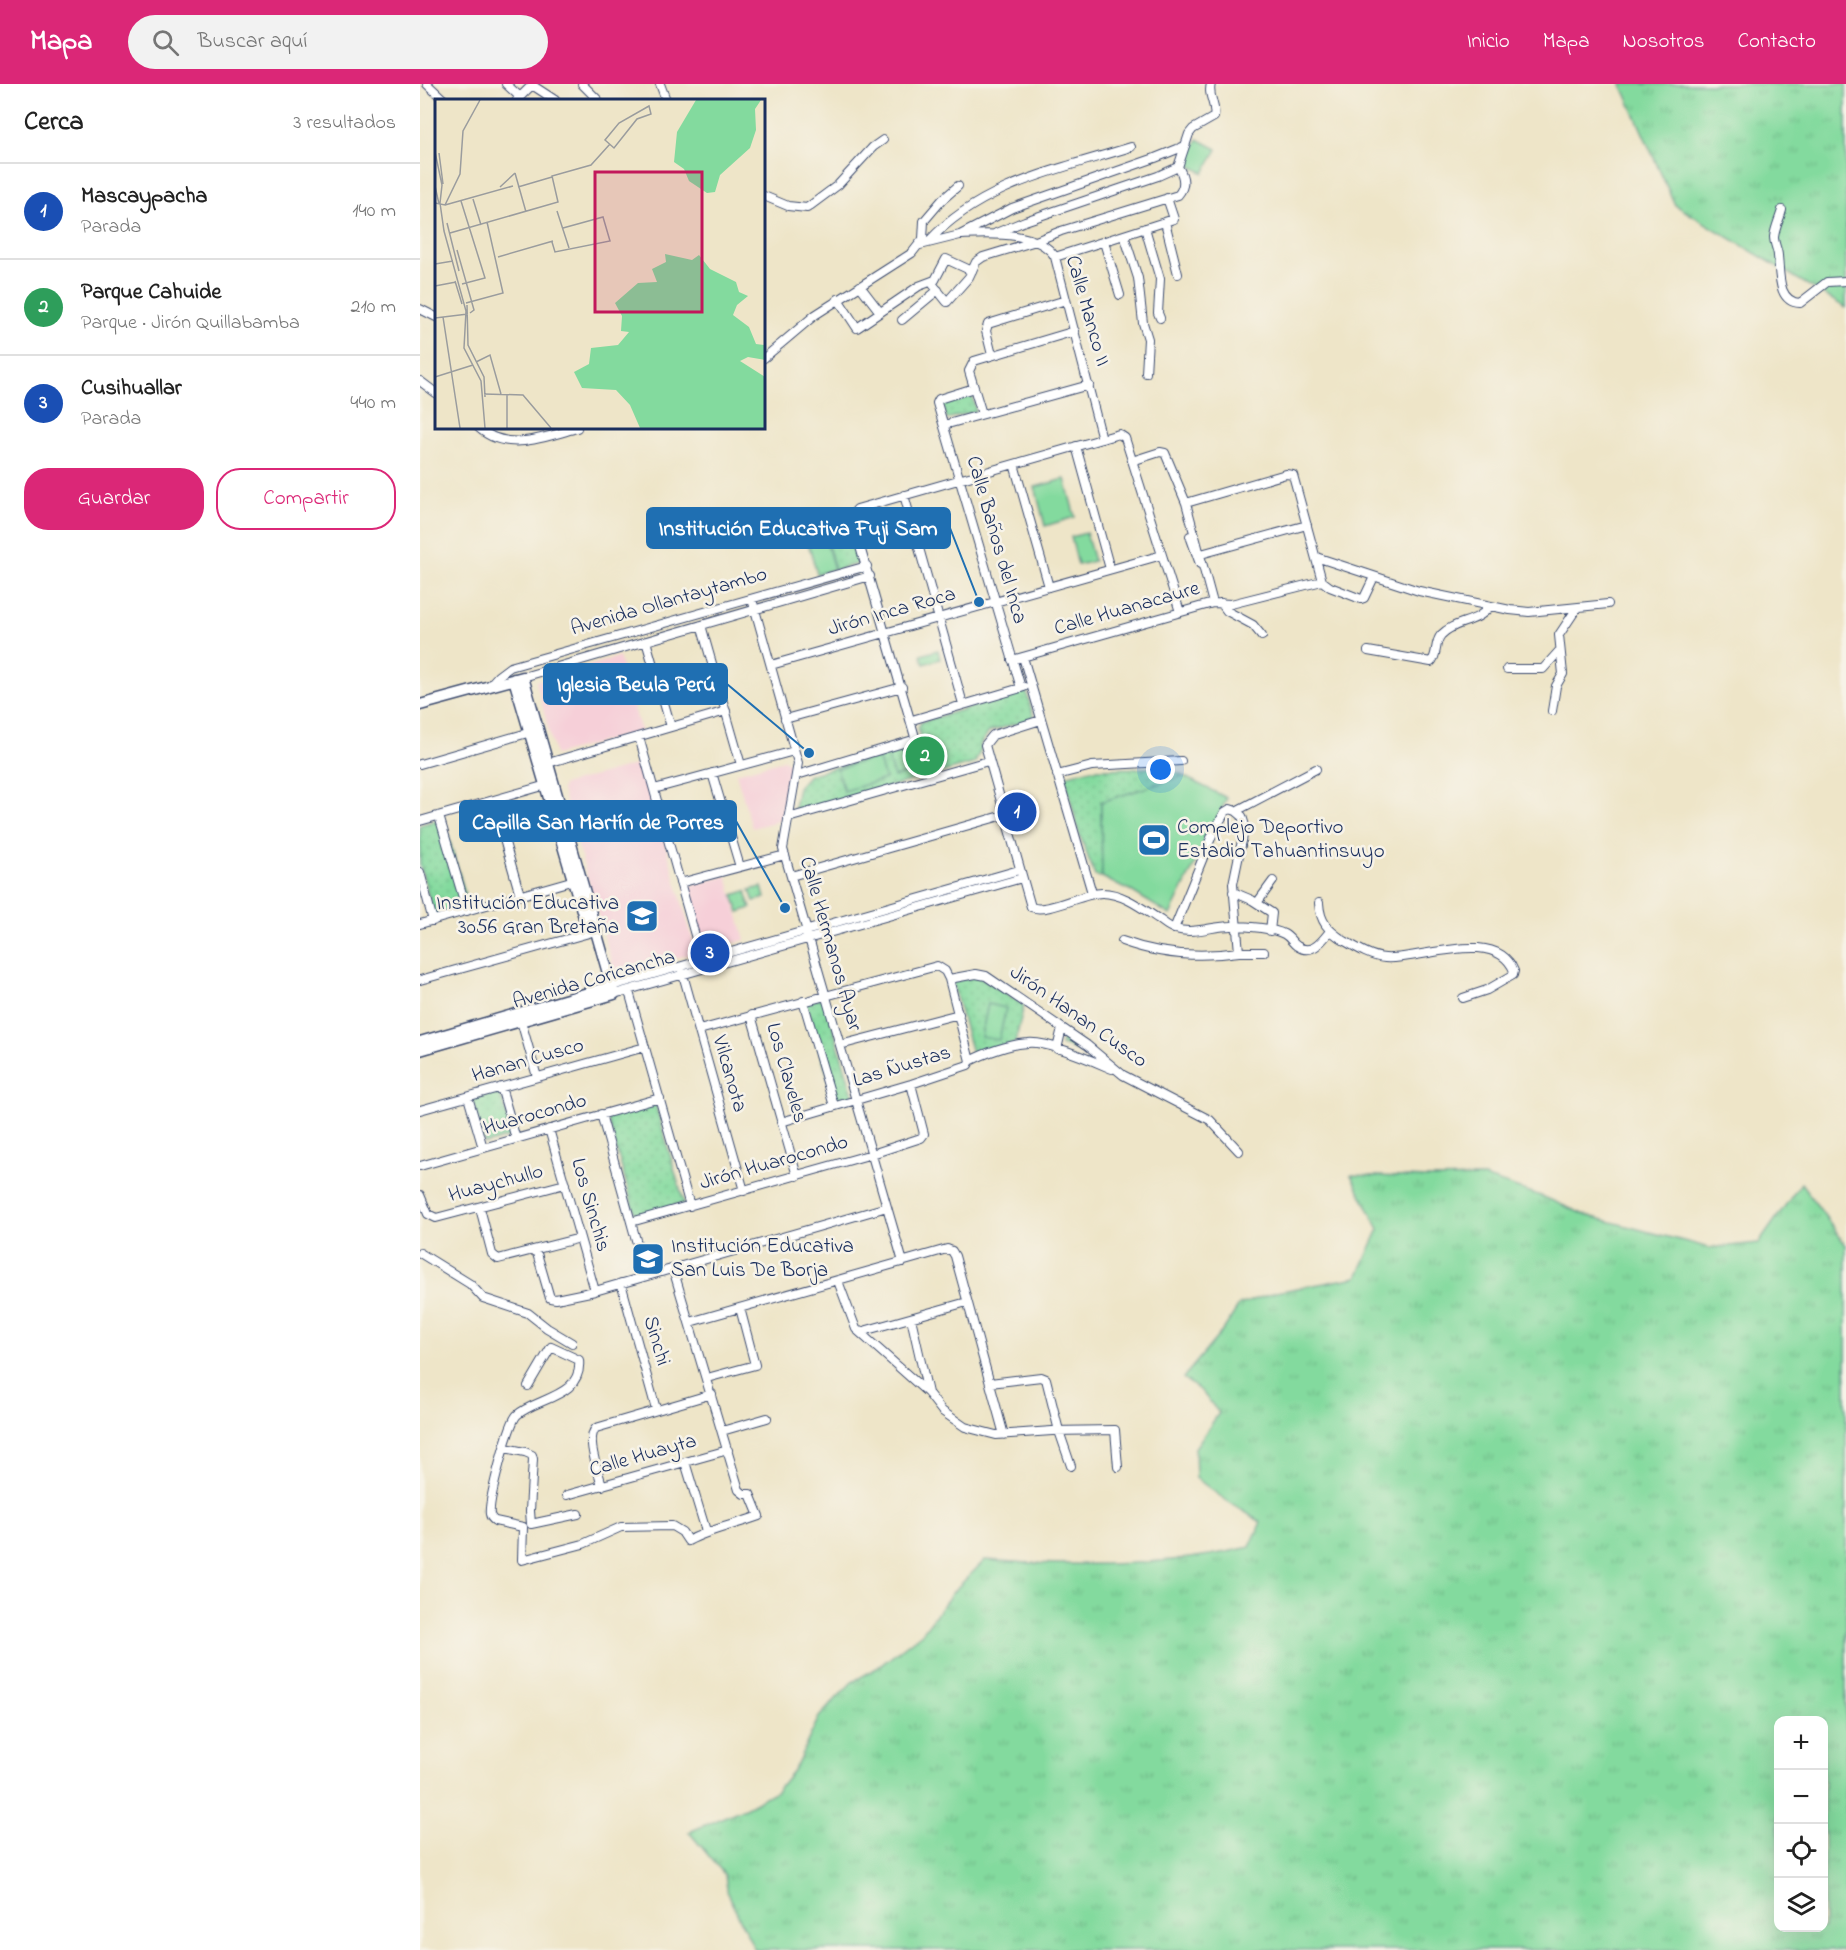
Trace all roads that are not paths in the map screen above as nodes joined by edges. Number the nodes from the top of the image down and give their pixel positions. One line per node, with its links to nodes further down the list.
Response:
1 (427, 84): 7 (street)
2 (506, 84): 8 (street)
3 (532, 84): 8 (street); 9 (street)
4 (582, 84): 10 (street)
5 (660, 84): 11 (street)
6 (1211, 84): 13 (street)
7 (443, 99)
8 (518, 99)
9 (554, 99)
10 (597, 99)
11 (665, 99)
12 (883, 140): 18 (street)
13 (1185, 146): 15 (street); 23 (street)
14 (1131, 147): 27 (street)
15 (1178, 167): 17 (street); 22 (street)
16 (958, 186): 27 (street)
17 (1167, 198): 20 (street); 25 (street)
18 (766, 199)
19 (1782, 210): 31 (street)
20 (1165, 222): 21 (street); 30 (street)
21 (1145, 228): 24 (street); 41 (street)
22 (996, 233): 23 (street, Calle Manco II); 25 (street, Calle Manco II)
23 (960, 235): 27 (street)
24 (1124, 235): 26 (street); 46 (street)
25 (1036, 241): 28 (street, Calle Manco II); 29 (street)
26 (1104, 242): 28 (street); 35 (street)
27 (925, 243): 33 (street)
28 (1055, 257): 37 (street, Calle Manco II)
29 (972, 271): 32 (street); 34 (street)
30 (1178, 274)
31 (1846, 281)
32 (931, 282): 34 (street); 39 (street)
33 (860, 286): 36 (street); 39 (street)
34 (938, 290): 42 (street)
35 (1120, 295)
36 (838, 299): 39 (street); 45 (street)
37 (1066, 300): 43 (street, Calle Manco II); 44 (street)
38 (420, 309): 40 (street)
39 (880, 312)
40 (435, 316)
41 (1160, 318)
42 (902, 320)
43 (1075, 331): 44 (street); 48 (street, Calle Manco II)
44 (992, 355): 49 (street)
45 (765, 357)
46 (1146, 373)
47 (420, 381): 50 (street)
48 (1089, 385): 51 (street); 55 (street, Calle Manco II)
49 (974, 388): 51 (street); 52 (street, Calle Baños del Inca)
50 (435, 392)
51 (982, 414): 52 (street)
52 (944, 425): 60 (street, Calle Baños del Inca)
53 (480, 429): 54 (street)
54 (573, 429)
55 (1102, 439): 56 (street); 58 (street)
56 (1076, 446): 59 (street); 68 (street)
57 (1162, 453): 58 (street); 62 (street); 69 (street)
58 (1132, 461): 64 (street)
59 (1014, 464): 60 (street); 73 (street)
60 (960, 479): 61 (street); 75 (street, Calle Baños del Inca)
61 (904, 495): 67 (street); 82 (street)
62 (1186, 503): 63 (street); 65 (street)
63 (1307, 525): 65 (street); 66 (street)
64 (1162, 555): 68 (street, Jirón Inca Roca); 81 (street)
65 (1202, 555): 69 (street)
66 (1316, 557): 71 (street); 72 (street)
67 (867, 566): 70 (street); 74 (street, Avenida Ollantaytambo)
68 (1110, 569): 73 (street, Jirón Inca Roca)
69 (1204, 572): 76 (street)
70 (870, 576): 80 (street, Avenida Ollantaytambo); 84 (street)
71 (1374, 577): 72 (street); 78 (street)
72 (1322, 581): 76 (street, Calle Huanacaure)
73 (1049, 587): 75 (street, Jirón Inca Roca)
74 (752, 598): 80 (street, Calle Hermanos Ayar); 95 (street, Avenida Ollantaytambo)
75 (996, 602): 82 (street, Jirón Inca Roca); 90 (street, Calle Baños del Inca)
76 (1217, 603): 81 (street, Calle Huanacaure); 85 (street)
77 (1608, 604): 79 (street)
78 (1490, 606): 79 (street); 88 (street)
79 (1577, 608): 87 (street)
80 (755, 609): 83 (street, Avenida Ollantaytambo); 91 (street, Calle Hermanos Ayar)
81 (1180, 612): 89 (street, Calle Huanacaure)
82 (939, 618): 84 (street, Jirón Inca Roca); 99 (street)
83 (701, 625): 86 (street, Avenida Ollantaytambo); 100 (street)
84 (886, 633): 91 (street, Jirón Inca Roca); 96 (street)
85 (1262, 636)
86 (646, 641): 93 (street, Avenida Ollantaytambo); 105 (street)
87 (1560, 650): 92 (street); 101 (street)
88 (1368, 651)
89 (1023, 657): 90 (street, Calle Huanacaure); 94 (street)
90 (1012, 660): 97 (street, Calle Baños del Inca)
91 (771, 665): 102 (street, Calle Hermanos Ayar)
92 (1507, 669)
93 (518, 678): 95 (street, Avenida Ollantaytambo); 106 (street); 111 (street)
94 (1031, 685): 97 (street); 104 (street)
95 (489, 686): 98 (street, Avenida Ollantaytambo)
96 (902, 687): 102 (street); 103 (street)
97 (1021, 688): 99 (street)
98 (420, 705)
99 (963, 705): 103 (street)
100 (726, 711): 105 (street); 113 (street)
101 (1552, 711)
102 (786, 719): 108 (street, Calle Hermanos Ayar)
103 (912, 720): 116 (street)
104 (1041, 720): 109 (street); 117 (street)
105 (671, 727): 107 (street)
106 (531, 732): 112 (street); 118 (street)
107 (639, 737): 111 (street); 119 (street)
108 (794, 751): 113 (street); 116 (street, Calle Hermanos Ayar)
109 (988, 761): 122 (street); 124 (street)
110 (1181, 761): 117 (street)
111 (548, 763): 118 (street)
112 (420, 764)
113 (741, 765): 115 (street)
114 (1316, 769): 121 (street)
115 (712, 773): 119 (street); 127 (street)
116 (797, 774): 124 (street, Calle Hermanos Ayar)
117 (1057, 775): 135 (street)
118 (550, 784): 120 (street); 131 (street)
119 (654, 789): 133 (street)
120 (493, 801): 123 (street); 136 (street)
121 (1236, 811): 134 (street); 143 (street)
122 (1004, 815): 129 (street); 130 (street)
123 (439, 816): 125 (street); 139 (street)
124 (788, 818): 126 (street, Calle Hermanos Ayar)
125 (420, 821)
126 (785, 855): 127 (street); 130 (street, Calle Hermanos Ayar)
127 (740, 867): 133 (street)
128 (420, 872): 140 (street)
129 (1020, 874): 135 (street); 147 (street, Avenida Coricancha)
130 (791, 876): 147 (street, Calle Hermanos Ayar)
131 (577, 879): 136 (street); 146 (street); 155 (street)
132 (1273, 881): 137 (street)
133 (680, 883): 151 (street)
134 (1233, 892): 137 (street); 142 (street)
135 (1092, 893): 143 (street)
136 (520, 895): 139 (street)
137 (1257, 903): 144 (street)
138 (1319, 903): 145 (street)
139 (467, 911): 140 (street)
140 (433, 921): 141 (street)
141 (420, 924)
142 (1238, 926): 143 (street); 144 (street); 149 (street)
143 (1174, 929)
144 (1270, 931): 145 (street)
145 (1330, 931): 158 (street)
146 (589, 933): 154 (street); 155 (street)
147 (808, 935): 151 (street, Avenida Coricancha); 152 (street, Avenida Coricancha); 157 (street, Calle Hermanos Ayar)
148 (1122, 941): 149 (street)
149 (1239, 952): 150 (street)
150 (1264, 952)
151 (702, 960): 152 (street, Avenida Coricancha)
152 (682, 971): 155 (street, Avenida Coricancha); 156 (street, Avenida Coricancha); 164 (street, Vilcanota)
153 (949, 979): 157 (street, Las Ñustas); 160 (street, Las Ñustas); 163 (street, Jirón Hanan Cusco)
154 (420, 980)
155 (609, 991): 156 (street, Avenida Coricancha); 162 (street, Avenida Coricancha); 165 (street, Avenida Coricancha)
156 (626, 991): 168 (street)
157 (825, 994): 159 (street); 166 (street, Calle Hermanos Ayar)
158 (1463, 998)
159 (803, 1001): 161 (street); 180 (street)
160 (959, 1014): 166 (street); 172 (street, Las Ñustas)
161 (751, 1015): 164 (street); 183 (street, Los Claveles)
162 (520, 1022): 170 (street, Avenida Coricancha); 174 (street)
163 (1062, 1028): 167 (street, Jirón Hanan Cusco); 169 (street)
164 (699, 1030): 192 (street, Vilcanota)
165 (420, 1042)
166 (840, 1045): 179 (street, Calle Hermanos Ayar)
167 (1087, 1045): 171 (street); 173 (street, Jirón Hanan Cusco)
168 (645, 1047): 174 (street, Hanan Cusco); 178 (street)
169 (1057, 1049): 171 (street); 172 (street)
170 (420, 1050)
171 (1083, 1057): 173 (street)
172 (970, 1061): 175 (street, Las Ñustas)
173 (1124, 1075): 187 (street, Jirón Hanan Cusco)
174 (537, 1077): 176 (street, Hanan Cusco)
175 (911, 1084): 179 (street, Las Ñustas); 188 (street, Jirón Huarocondo)
176 (501, 1087): 177 (street, Hanan Cusco); 185 (street)
177 (468, 1097): 181 (street, Hanan Cusco); 186 (street)
178 (660, 1098): 182 (street, Huarocondo); 194 (street)
179 (856, 1100): 180 (street, Las Ñustas); 188 (street, Calle Hermanos Ayar)
180 (834, 1106): 183 (street, Las Ñustas)
181 (420, 1110)
182 (602, 1114): 184 (street, Huarocondo); 197 (street)
183 (781, 1122): 190 (street, Los Claveles)
184 (549, 1129): 185 (street, Huarocondo); 191 (street, Los Sinchis)
185 (516, 1139): 186 (street, Huarocondo)
186 (483, 1148): 189 (street, Huarocondo)
187 (1239, 1151)
188 (872, 1154): 190 (street, Jirón Huarocondo); 195 (street, Calle Hermanos Ayar)
189 (420, 1166)
190 (796, 1176): 192 (street, Jirón Huarocondo)
191 (565, 1184): 196 (street, Huaychullo); 198 (street, Los Sinchis)
192 (744, 1191): 194 (street, Jirón Huarocondo)
193 (420, 1195): 196 (street, Huaychullo)
194 (690, 1206): 197 (street, Jirón Huarocondo)
195 (887, 1207): 201 (street, Calle Hermanos Ayar); 202 (street)
196 (480, 1208): 199 (street)
197 (631, 1222): 203 (street)
198 (580, 1238): 199 (street); 206 (street, Los Sinchis)
199 (536, 1250): 206 (street)
200 (420, 1253): 212 (street)
201 (903, 1262): 204 (street); 207 (street)
202 (671, 1269): 203 (street); 210 (street)
203 (646, 1276): 205 (street)
204 (838, 1281): 208 (street); 211 (street)
205 (621, 1283): 206 (street); 218 (street, Sinchi)
206 (595, 1291)
207 (967, 1302): 209 (street); 214 (street)
208 (740, 1308): 210 (street); 213 (street)
209 (910, 1318): 211 (street); 216 (street)
210 (690, 1322): 213 (street)
211 (860, 1332): 216 (street)
212 (572, 1343)
213 (707, 1378): 217 (street)
214 (990, 1383): 221 (street); 222 (street)
215 (528, 1386): 223 (street)
216 (928, 1393): 222 (street)
217 (712, 1394): 218 (street); 220 (street)
218 (656, 1409): 228 (street)
219 (767, 1418): 220 (street)
220 (722, 1431): 224 (street)
221 (1059, 1431): 222 (street); 226 (street); 227 (street)
222 (1004, 1435)
223 (505, 1449): 230 (street); 231 (street)
224 (728, 1450): 225 (street, Calle Huayta); 231 (street)
225 (685, 1462): 228 (street, Calle Huayta); 231 (street)
226 (1071, 1466)
227 (1118, 1467)
228 (602, 1486): 229 (street, Calle Huayta)
229 (567, 1495)
230 (578, 1514)
231 (706, 1531)

